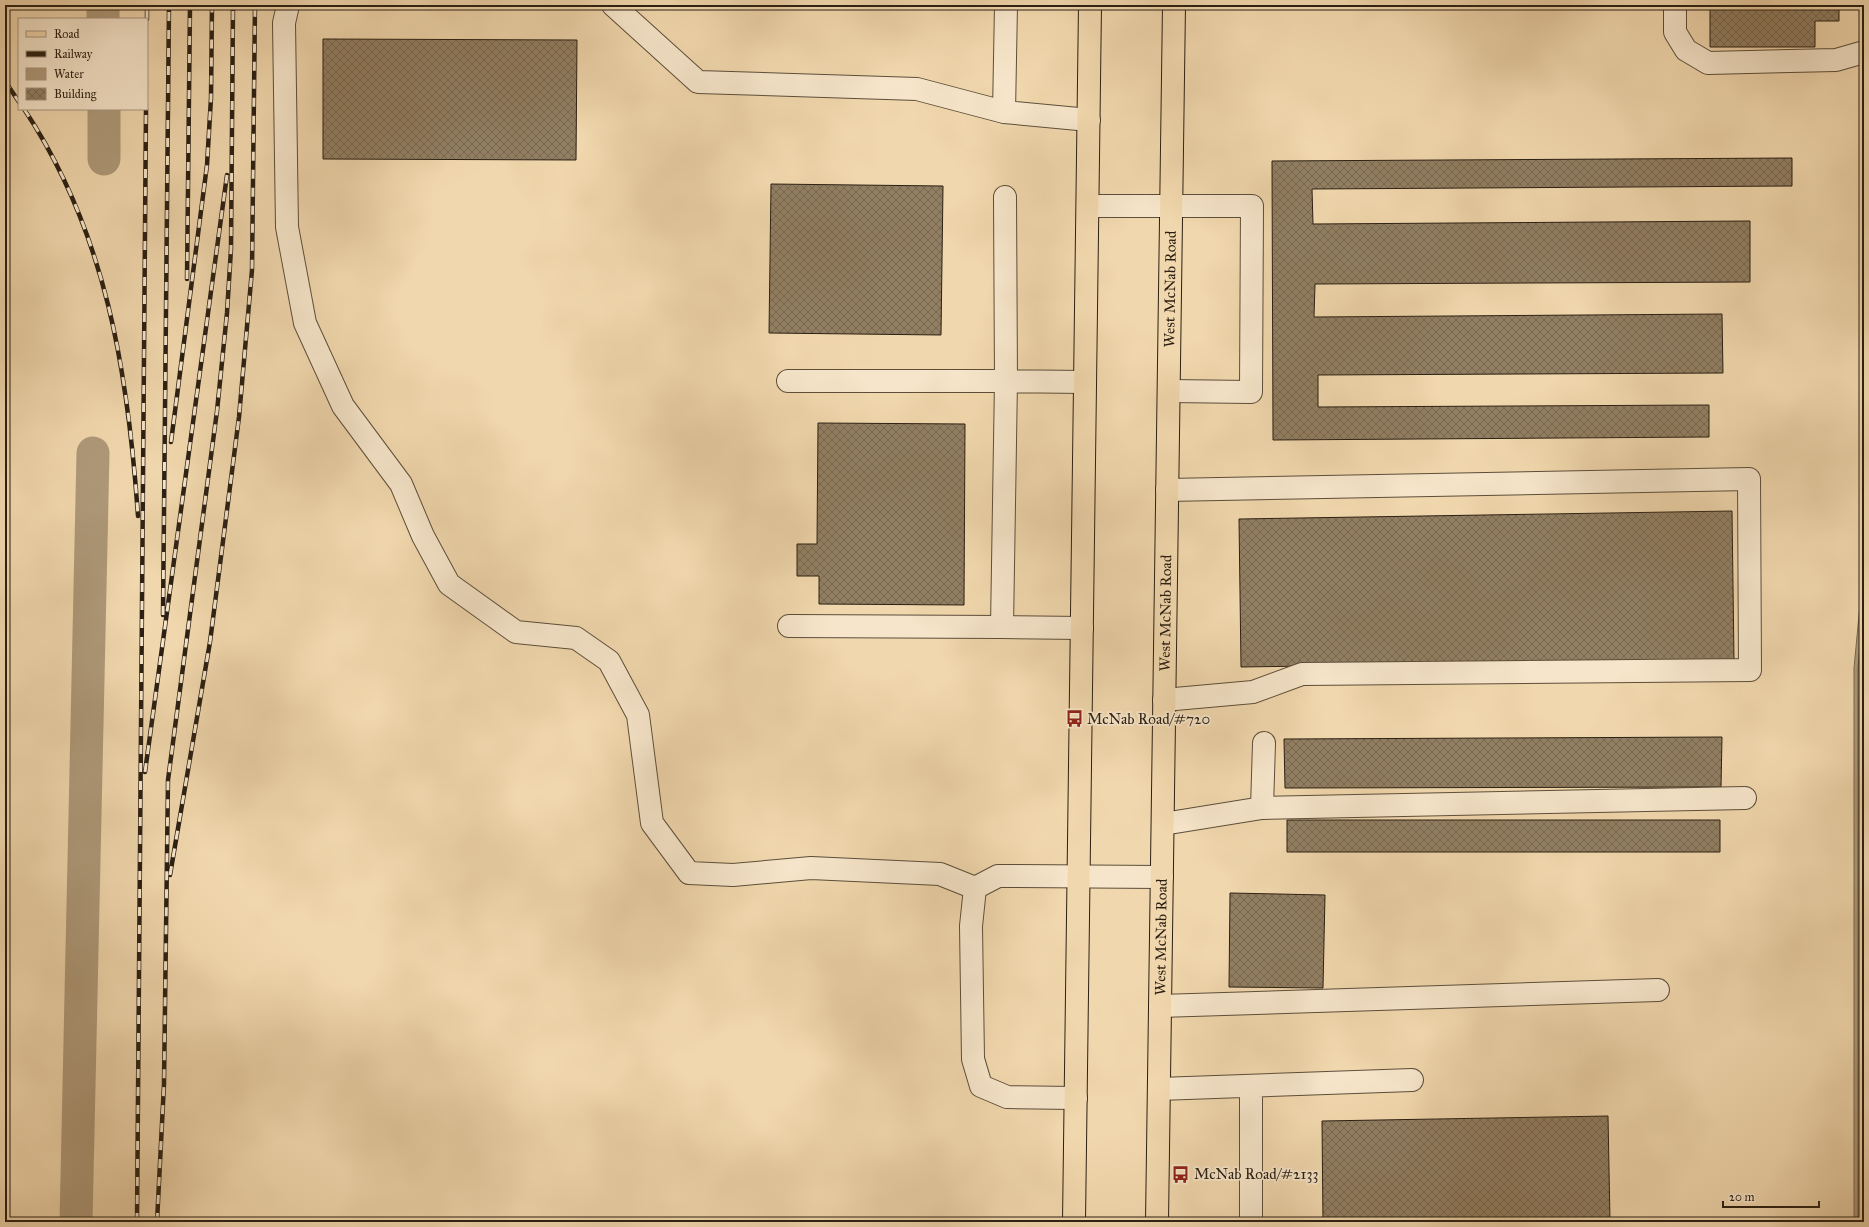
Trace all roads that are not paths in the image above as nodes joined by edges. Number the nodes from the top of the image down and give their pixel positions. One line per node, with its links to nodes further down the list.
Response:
1 (288, 5): 28 (lane)
2 (613, 5): 8 (lane)
3 (1006, 5): 8 (lane)
4 (1090, 5): 9 (main road)
5 (1174, 5): 11 (main road, West McNab Road)
6 (1675, 5): 7 (lane)
7 (1864, 52)
8 (1004, 112): 9 (lane)
9 (1089, 120): 12 (main road)
10 (1005, 197): 14 (lane)
11 (1171, 205): 12 (lane); 16 (main road, West McNab Road); 16 (lane)
12 (1088, 206): 15 (main road)
13 (788, 381): 14 (lane)
14 (1006, 381): 15 (lane); 19 (lane)
15 (1085, 382): 20 (main road)
16 (1169, 391): 17 (main road, West McNab Road)
17 (1167, 490): 21 (main road, West McNab Road); 21 (lane)
18 (789, 626): 19 (lane)
19 (1002, 627): 20 (lane)
20 (1082, 628): 26 (main road)
21 (1164, 700): 25 (main road, West McNab Road)
22 (1264, 743): 24 (lane)
23 (1744, 798): 24 (lane)
24 (1262, 808): 25 (lane)
25 (1163, 824): 27 (main road, West McNab Road)
26 (1079, 876): 27 (lane); 28 (lane); 34 (main road)
27 (1162, 877): 30 (main road, West McNab Road)
28 (975, 888): 34 (lane)
29 (1658, 990): 30 (lane)
30 (1160, 1006): 33 (main road, West McNab Road)
31 (1412, 1080): 32 (lane)
32 (1251, 1086): 33 (lane); 37 (lane)
33 (1159, 1089): 36 (main road, West McNab Road)
34 (1076, 1098): 35 (main road)
35 (1074, 1222)
36 (1158, 1222)
37 (1251, 1222)

